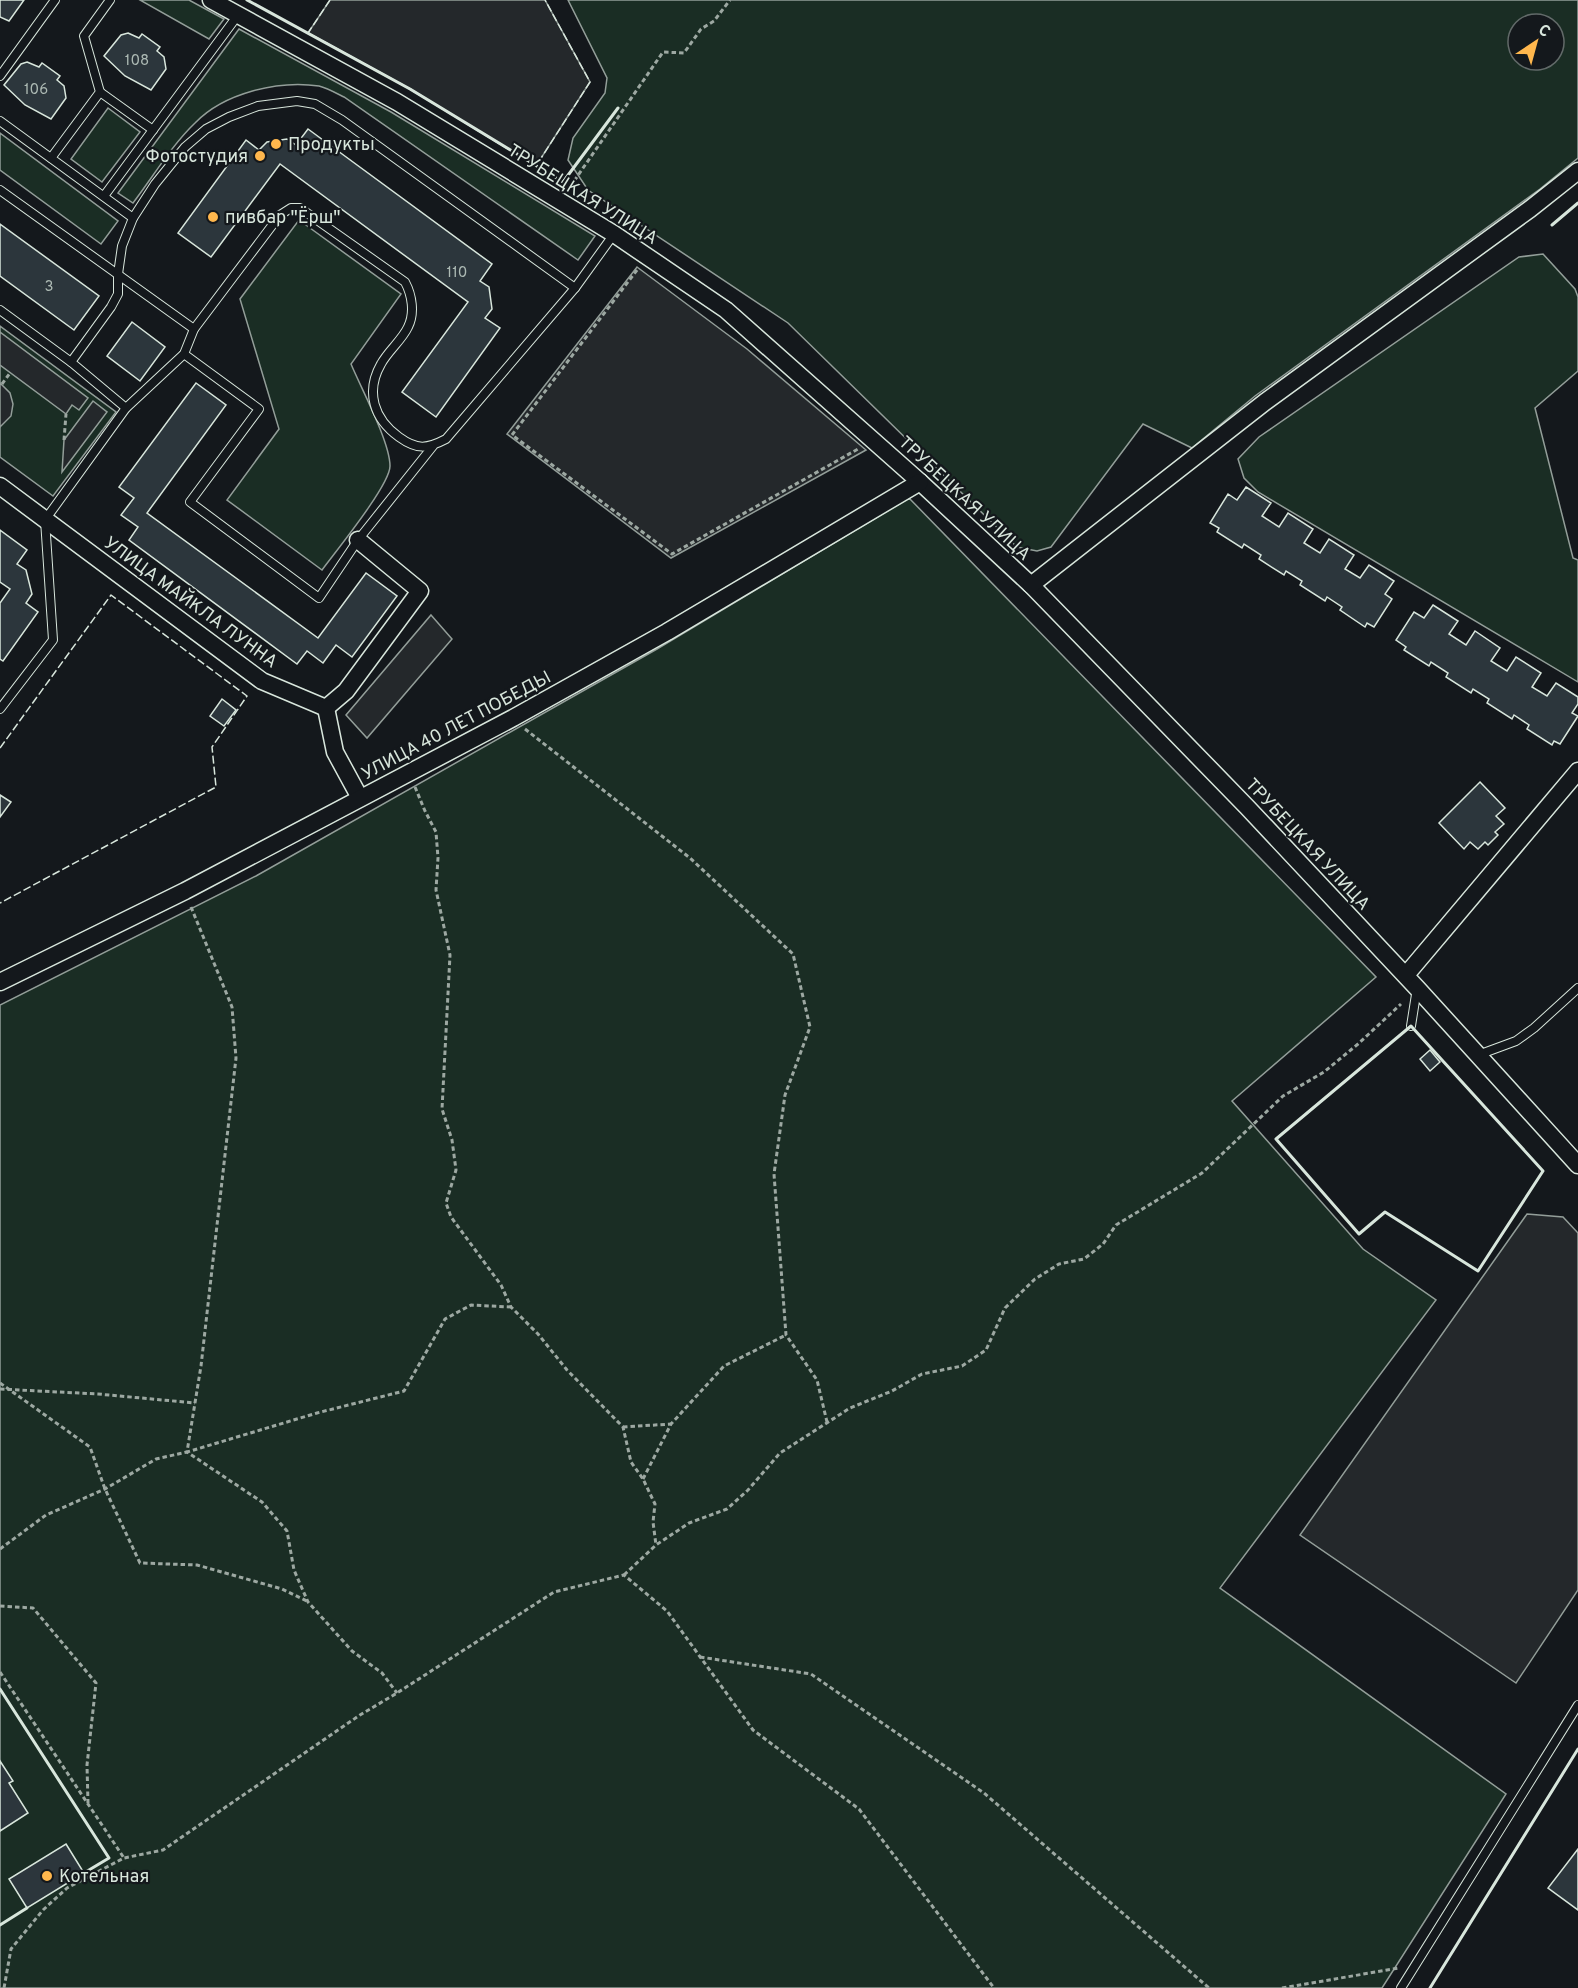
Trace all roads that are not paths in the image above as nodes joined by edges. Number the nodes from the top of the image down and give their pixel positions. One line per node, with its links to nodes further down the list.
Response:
1 (55, 0): 5 (lane)
2 (110, 0): 6 (lane)
3 (210, 0): 4 (street, ТРУБЕЦКАЯ УЛИЦА)
4 (238, 15): 8 (lane); 14 (street, ТРУБЕЦКАЯ УЛИЦА)
5 (0, 76)
6 (100, 92): 8 (lane); 9 (lane)
7 (0, 121): 9 (lane)
8 (153, 130): 12 (lane)
9 (51, 158): 12 (lane)
10 (1578, 171): 27 (street)
11 (0, 190): 15 (lane)
12 (104, 196): 13 (lane)
13 (134, 218): 15 (lane); 16 (lane)
14 (614, 234): 16 (lane); 23 (street, ТРУБЕЦКАЯ УЛИЦА)
15 (117, 274): 18 (lane); 20 (lane)
16 (575, 288): 22 (lane)
17 (0, 310): 20 (lane)
18 (194, 329): 19 (lane); 22 (lane)
19 (184, 354): 21 (lane); 26 (lane)
20 (71, 362): 21 (lane)
21 (126, 408): 25 (lane)
22 (433, 446): 26 (lane)
23 (920, 482): 27 (street, ТРУБЕЦКАЯ УЛИЦА); 31 (street, УЛИЦА 40 ЛЕТ ПОБЕДЫ)
24 (0, 486): 25 (street, УЛИЦА МАЙКЛА ЛУННА)
25 (45, 520): 28 (lane); 29 (street, УЛИЦА МАЙКЛА ЛУННА)
26 (358, 540): 29 (street)
27 (1030, 585): 32 (street, ТРУБЕЦКАЯ УЛИЦА)
28 (2, 704)
29 (326, 708): 31 (street)
30 (1578, 771): 32 (street)
31 (360, 798): 33 (street, УЛИЦА 40 ЛЕТ ПОБЕДЫ)
32 (1406, 975): 34 (street, ТРУБЕЦКАЯ УЛИЦА)
33 (0, 982)
34 (1417, 988): 36 (lane); 37 (street, ТРУБЕЦКАЯ УЛИЦА)
35 (1578, 988): 37 (lane)
36 (1411, 1026)
37 (1478, 1054): 38 (street, ТРУБЕЦКАЯ УЛИЦА)
38 (1578, 1165)
39 (1578, 1705): 40 (lane)
40 (1401, 1988)

